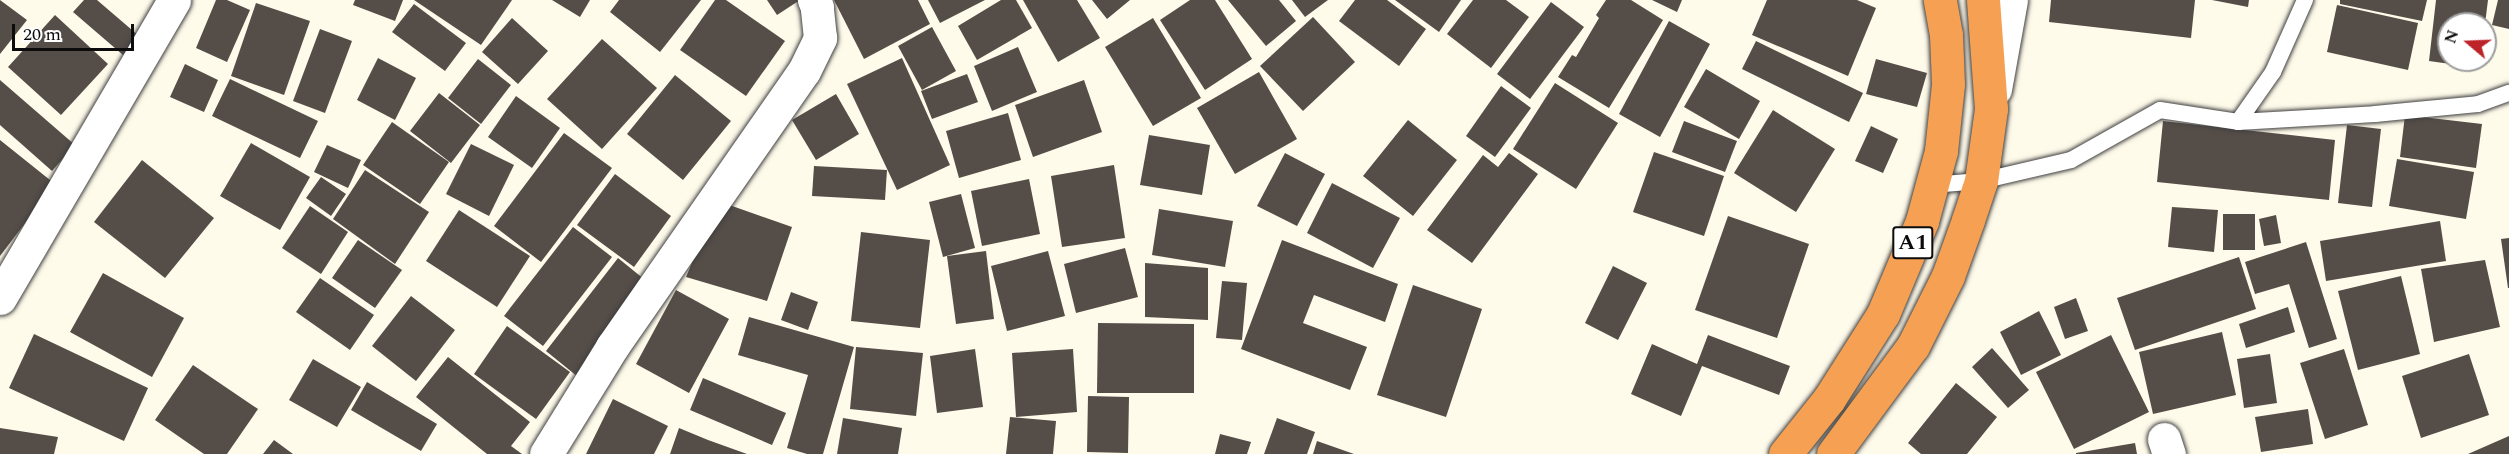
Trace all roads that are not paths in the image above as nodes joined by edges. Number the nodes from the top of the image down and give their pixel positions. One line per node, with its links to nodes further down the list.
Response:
1 (174, 0): 12 (street)
2 (814, 0): 13 (street)
3 (1940, 0): 11 (highway, A1)
4 (1983, 0): 8 (highway, A1)
5 (2011, 0): 8 (street)
6 (2305, 0): 9 (lane)
7 (2509, 93): 9 (lane)
8 (1991, 109): 10 (highway, A1)
9 (2238, 123): 10 (lane)
10 (1981, 181): 11 (lane); 15 (highway, A1)
11 (1931, 185): 14 (highway, A1)
12 (0, 298)
13 (546, 454)
14 (1785, 454)
15 (1833, 454)

